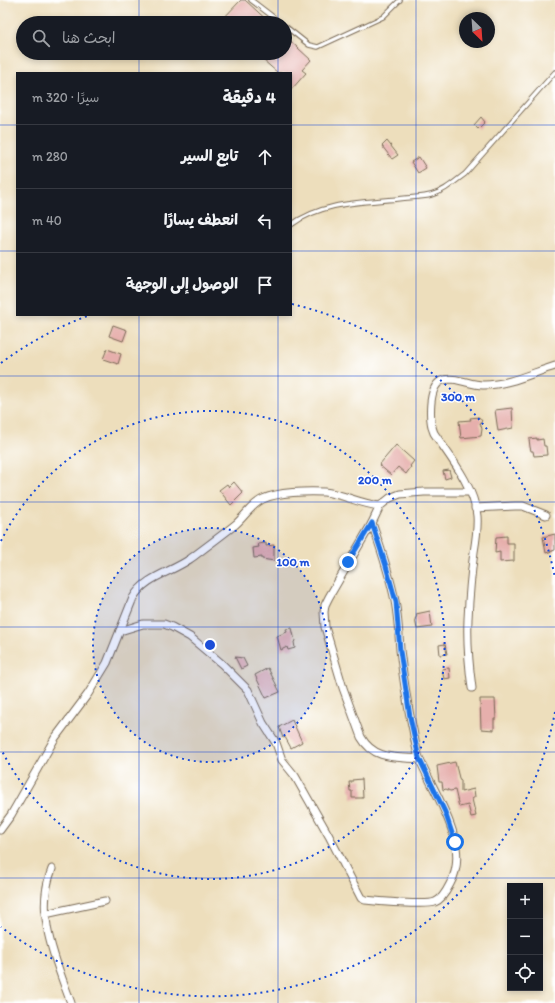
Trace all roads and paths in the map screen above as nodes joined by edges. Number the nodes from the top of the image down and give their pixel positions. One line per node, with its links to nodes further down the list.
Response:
1 (251, 0): 3 (lane)
2 (400, 0): 4 (lane)
3 (272, 16)
4 (292, 32)
5 (555, 72): 6 (lane)
6 (292, 224)
7 (555, 366): 8 (street)
8 (470, 492): 9 (street); 10 (street)
9 (380, 506): 12 (street); 13 (street)
10 (475, 508): 11 (street); 14 (street)
11 (546, 515)
12 (372, 523): 15 (street); 15 (street)
13 (120, 631): 15 (street); 16 (street)
14 (472, 688)
15 (419, 758)
16 (0, 830)
17 (52, 869): 19 (street)
18 (105, 901): 19 (street)
19 (45, 914): 20 (street)
20 (71, 1003)

